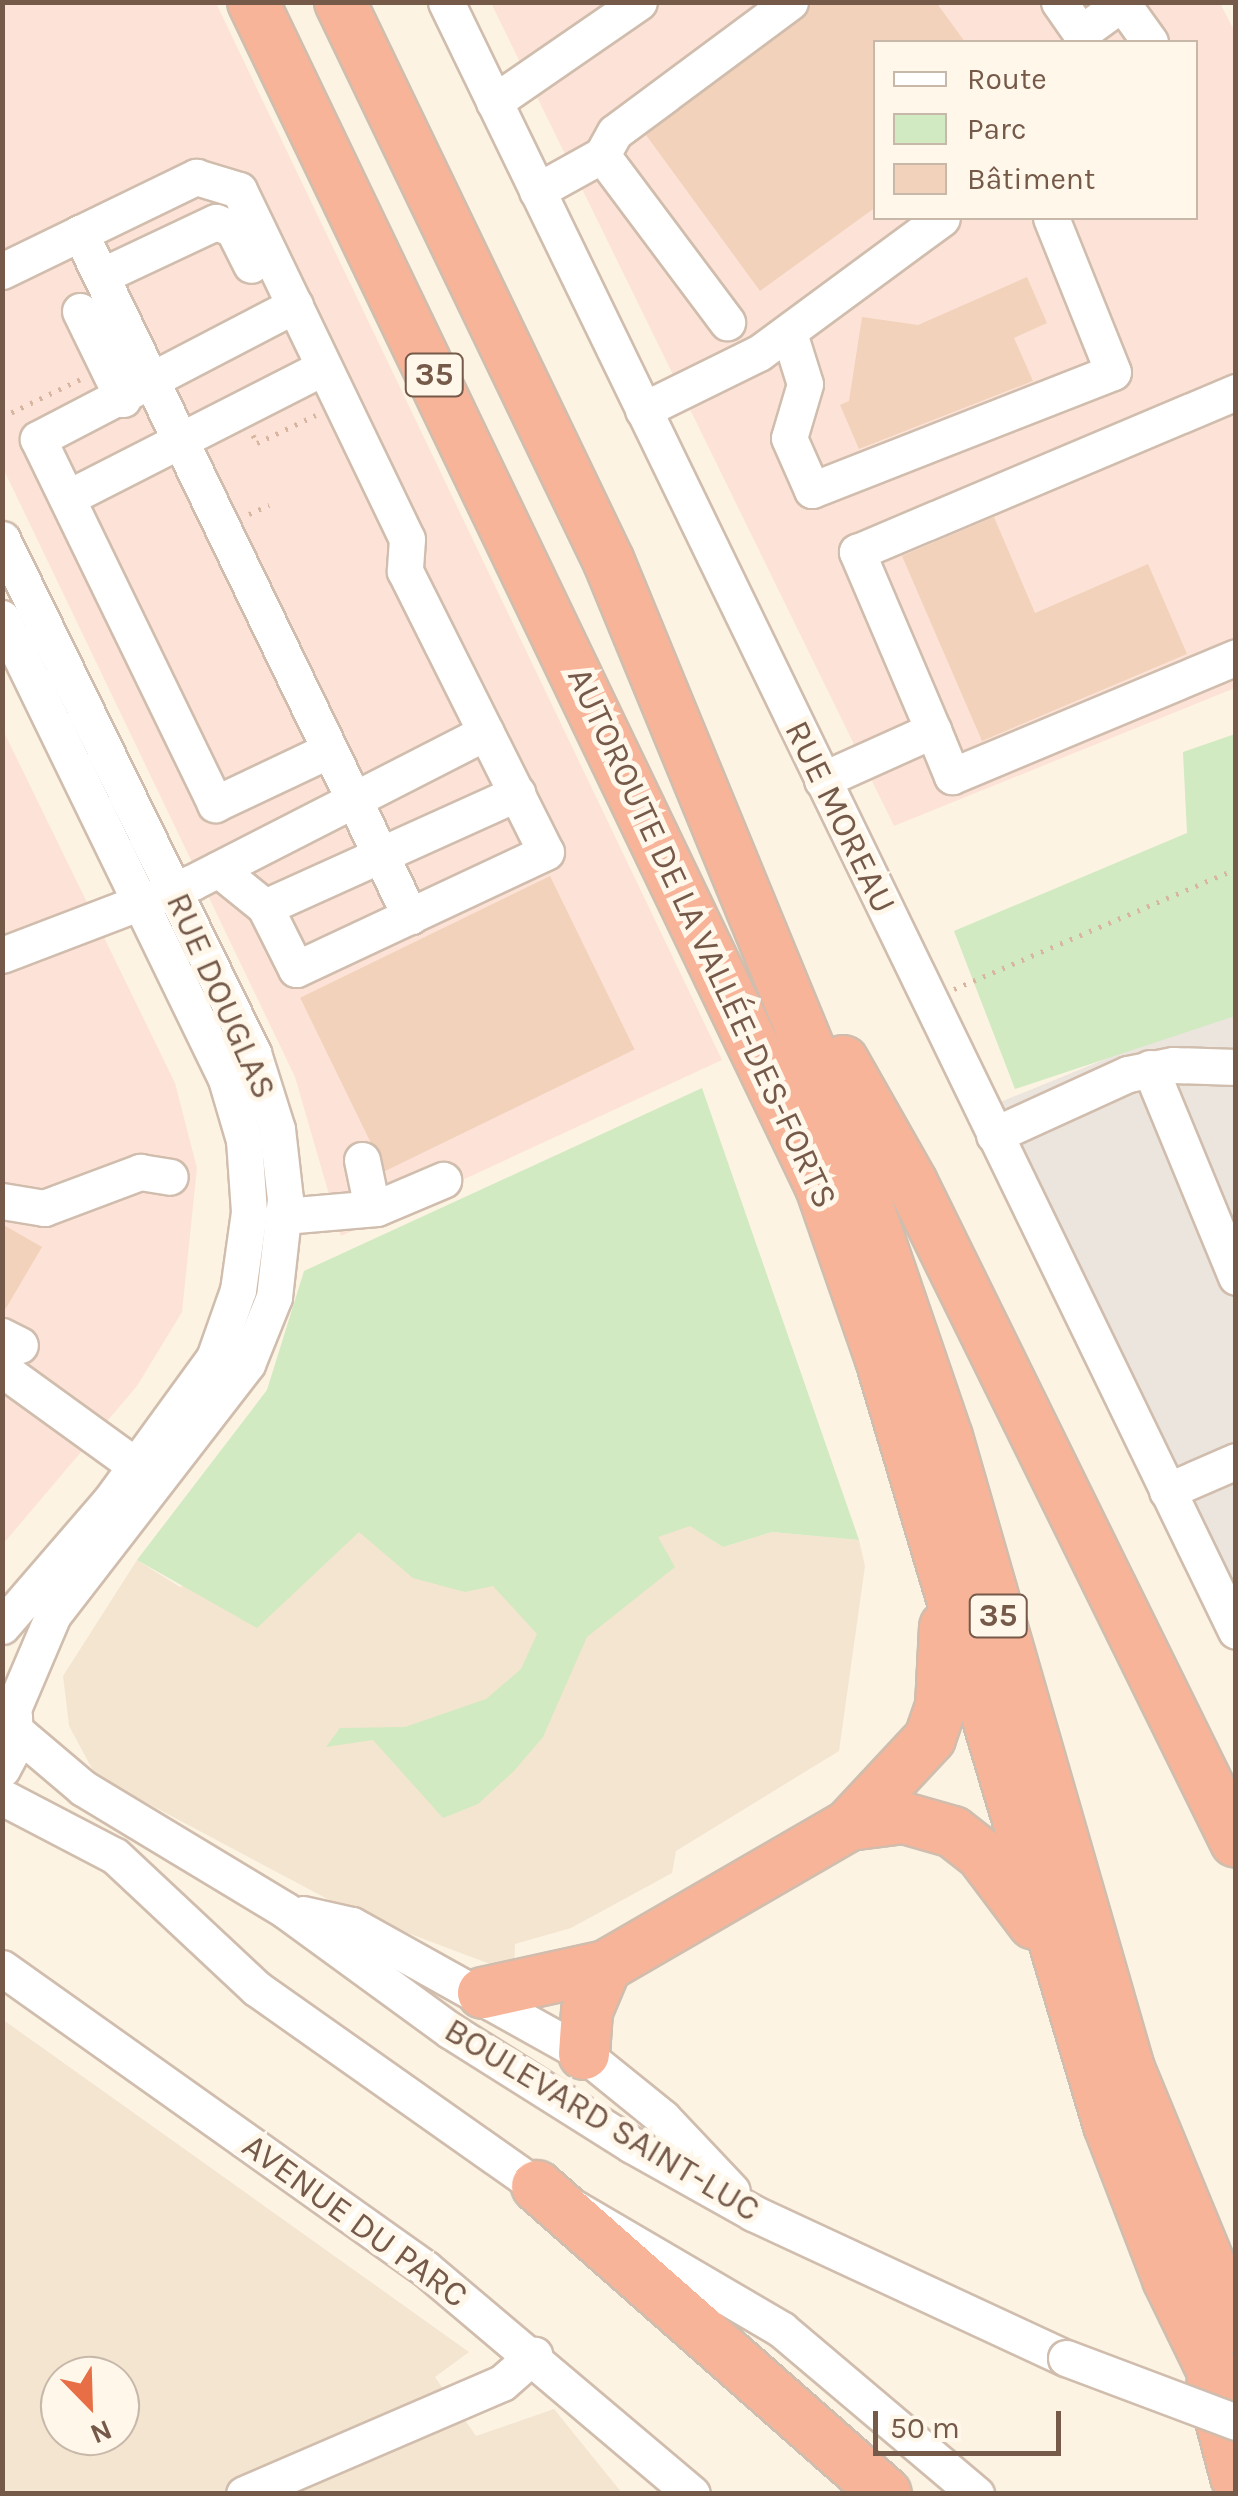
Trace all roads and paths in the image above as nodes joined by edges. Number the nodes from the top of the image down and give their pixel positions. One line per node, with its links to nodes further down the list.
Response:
1 (253, 2): 62 (highway, AUTOROUTE DE LA VALLÉE-DES-FORTS / 35)
2 (340, 2): 43 (highway, AUTOROUTE DE LA VALLÉE-DES-FORTS / 35)
3 (446, 2): 8 (street, RUE MOREAU)
4 (640, 2): 8 (street)
5 (790, 2): 9 (street)
6 (1059, 2): 7 (street)
7 (1149, 40)
8 (494, 102): 10 (street, RUE MOREAU)
9 (602, 156): 10 (street); 18 (street)
10 (537, 191): 24 (street, RUE MOREAU)
11 (939, 220): 19 (street)
12 (1053, 220): 19 (street)
13 (80, 233): 14 (street); 15 (street); 16 (street)
14 (2, 271)
15 (101, 276): 16 (street); 21 (street)
16 (285, 310): 20 (street); 21 (street)
17 (80, 311): 23 (street)
18 (727, 322)
19 (789, 333): 24 (street)
20 (324, 367): 25 (street); 33 (street)
21 (153, 381): 23 (street); 25 (street)
22 (1236, 392): 32 (street)
23 (123, 399): 26 (street)
24 (643, 410): 35 (street, RUE MOREAU)
25 (181, 440): 26 (street); 34 (street)
26 (67, 498): 34 (street)
27 (270, 505): 28 (path)
28 (238, 520)
29 (2, 539): 41 (street, RUE DOUGLAS)
30 (2, 618): 42 (street, RUE DOUGLAS)
31 (1236, 657): 32 (street)
32 (933, 730): 35 (street)
33 (486, 732): 36 (street); 37 (street)
34 (329, 750): 37 (street)
35 (822, 780): 50 (street, RUE MOREAU)
36 (516, 793): 38 (street); 45 (street)
37 (354, 801): 38 (street); 39 (street)
38 (380, 855): 44 (street); 45 (street)
39 (218, 869): 41 (street); 44 (street)
40 (1236, 869): 47 (path)
41 (174, 888): 42 (street); 56 (street, RUE DOUGLAS)
42 (139, 899): 46 (street); 60 (street, RUE DOUGLAS)
43 (754, 905): 69 (highway); 78 (highway, AUTOROUTE DE LA VALLÉE-DES-FORTS / 35)
44 (265, 907): 45 (street)
45 (410, 916)
46 (2, 955)
47 (940, 994)
48 (1236, 1067): 49 (street)
49 (1150, 1068): 50 (street); 57 (street)
50 (994, 1135): 61 (street, RUE MOREAU)
51 (362, 1160): 55 (street)
52 (170, 1177): 54 (street)
53 (443, 1180): 55 (street)
54 (2, 1202)
55 (372, 1208): 56 (street)
56 (284, 1216): 60 (street, RUE DOUGLAS)
57 (1236, 1277)
58 (8, 1350): 60 (street)
59 (1236, 1461): 61 (street)
60 (148, 1474): 63 (street, RUE DOUGLAS); 65 (street, RUE DOUGLAS)
61 (1167, 1491): 64 (street, RUE MOREAU)
62 (946, 1577): 68 (highway); 71 (highway, AUTOROUTE DE LA VALLÉE-DES-FORTS / 35)
63 (2, 1626)
64 (1236, 1631)
65 (11, 1709): 66 (street, RUE DOUGLAS); 70 (street, BOULEVARD SAINT-LUC)
66 (2, 1769)
67 (2, 1797): 76 (street)
68 (849, 1825): 71 (highway); 72 (highway)
69 (1236, 1842)
70 (285, 1910): 74 (street); 77 (street, BOULEVARD SAINT-LUC)
71 (1054, 1952): 78 (highway, AUTOROUTE DE LA VALLÉE-DES-FORTS / 35)
72 (606, 1966): 74 (highway); 75 (highway)
73 (2, 1968): 79 (street, AVENUE DU PARC)
74 (483, 1993): 75 (street)
75 (584, 2054): 77 (street)
76 (538, 2186): 84 (highway); 85 (street)
77 (753, 2213): 80 (street, BOULEVARD SAINT-LUC, bridge)
78 (1221, 2345): 80 (highway, AUTOROUTE DE LA VALLÉE-DES-FORTS / 35); 81 (highway)
79 (534, 2355): 82 (street); 83 (street, AVENUE DU PARC)
80 (1236, 2421)
81 (1236, 2477)
82 (244, 2494)
83 (692, 2494)
84 (886, 2494)
85 (976, 2494)

